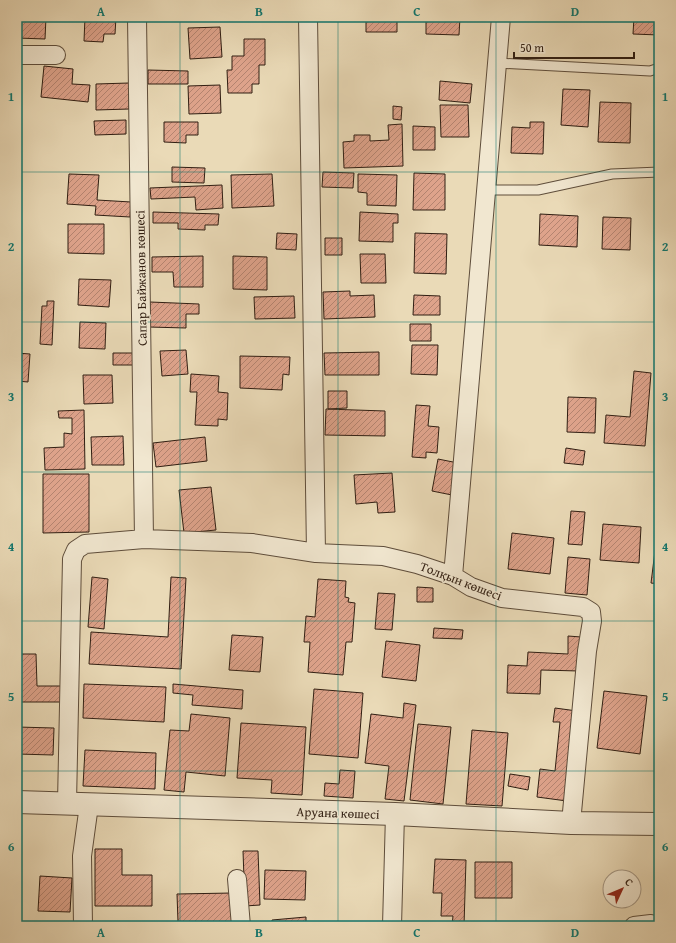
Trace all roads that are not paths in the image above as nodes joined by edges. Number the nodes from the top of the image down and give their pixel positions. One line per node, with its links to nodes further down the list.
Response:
1 (137, 17): 10 (street, Сапар Байжанов көшесі)
2 (308, 17): 11 (street)
3 (500, 17): 6 (street)
4 (17, 55): 5 (street)
5 (56, 55)
6 (497, 63): 7 (lane); 9 (street)
7 (659, 68)
8 (659, 172): 9 (lane)
9 (485, 190): 12 (street)
10 (144, 539): 11 (street, Толқын көшесі); 14 (street, Толқын көшесі)
11 (316, 553): 12 (street, Толқын көшесі)
12 (453, 576): 17 (street, Толқын көшесі)
13 (17, 802): 14 (street, Аруана көшесі)
14 (67, 803): 15 (street, Аруана көшесі)
15 (90, 805): 16 (street, Аруана көшесі); 20 (street)
16 (395, 814): 17 (street, Аруана көшесі); 22 (street)
17 (571, 823): 18 (street, Аруана көшесі)
18 (659, 824)
19 (237, 879): 21 (street)
20 (83, 926)
21 (241, 926)
22 (392, 926)
23 (634, 926): 24 (street)
24 (651, 926)

